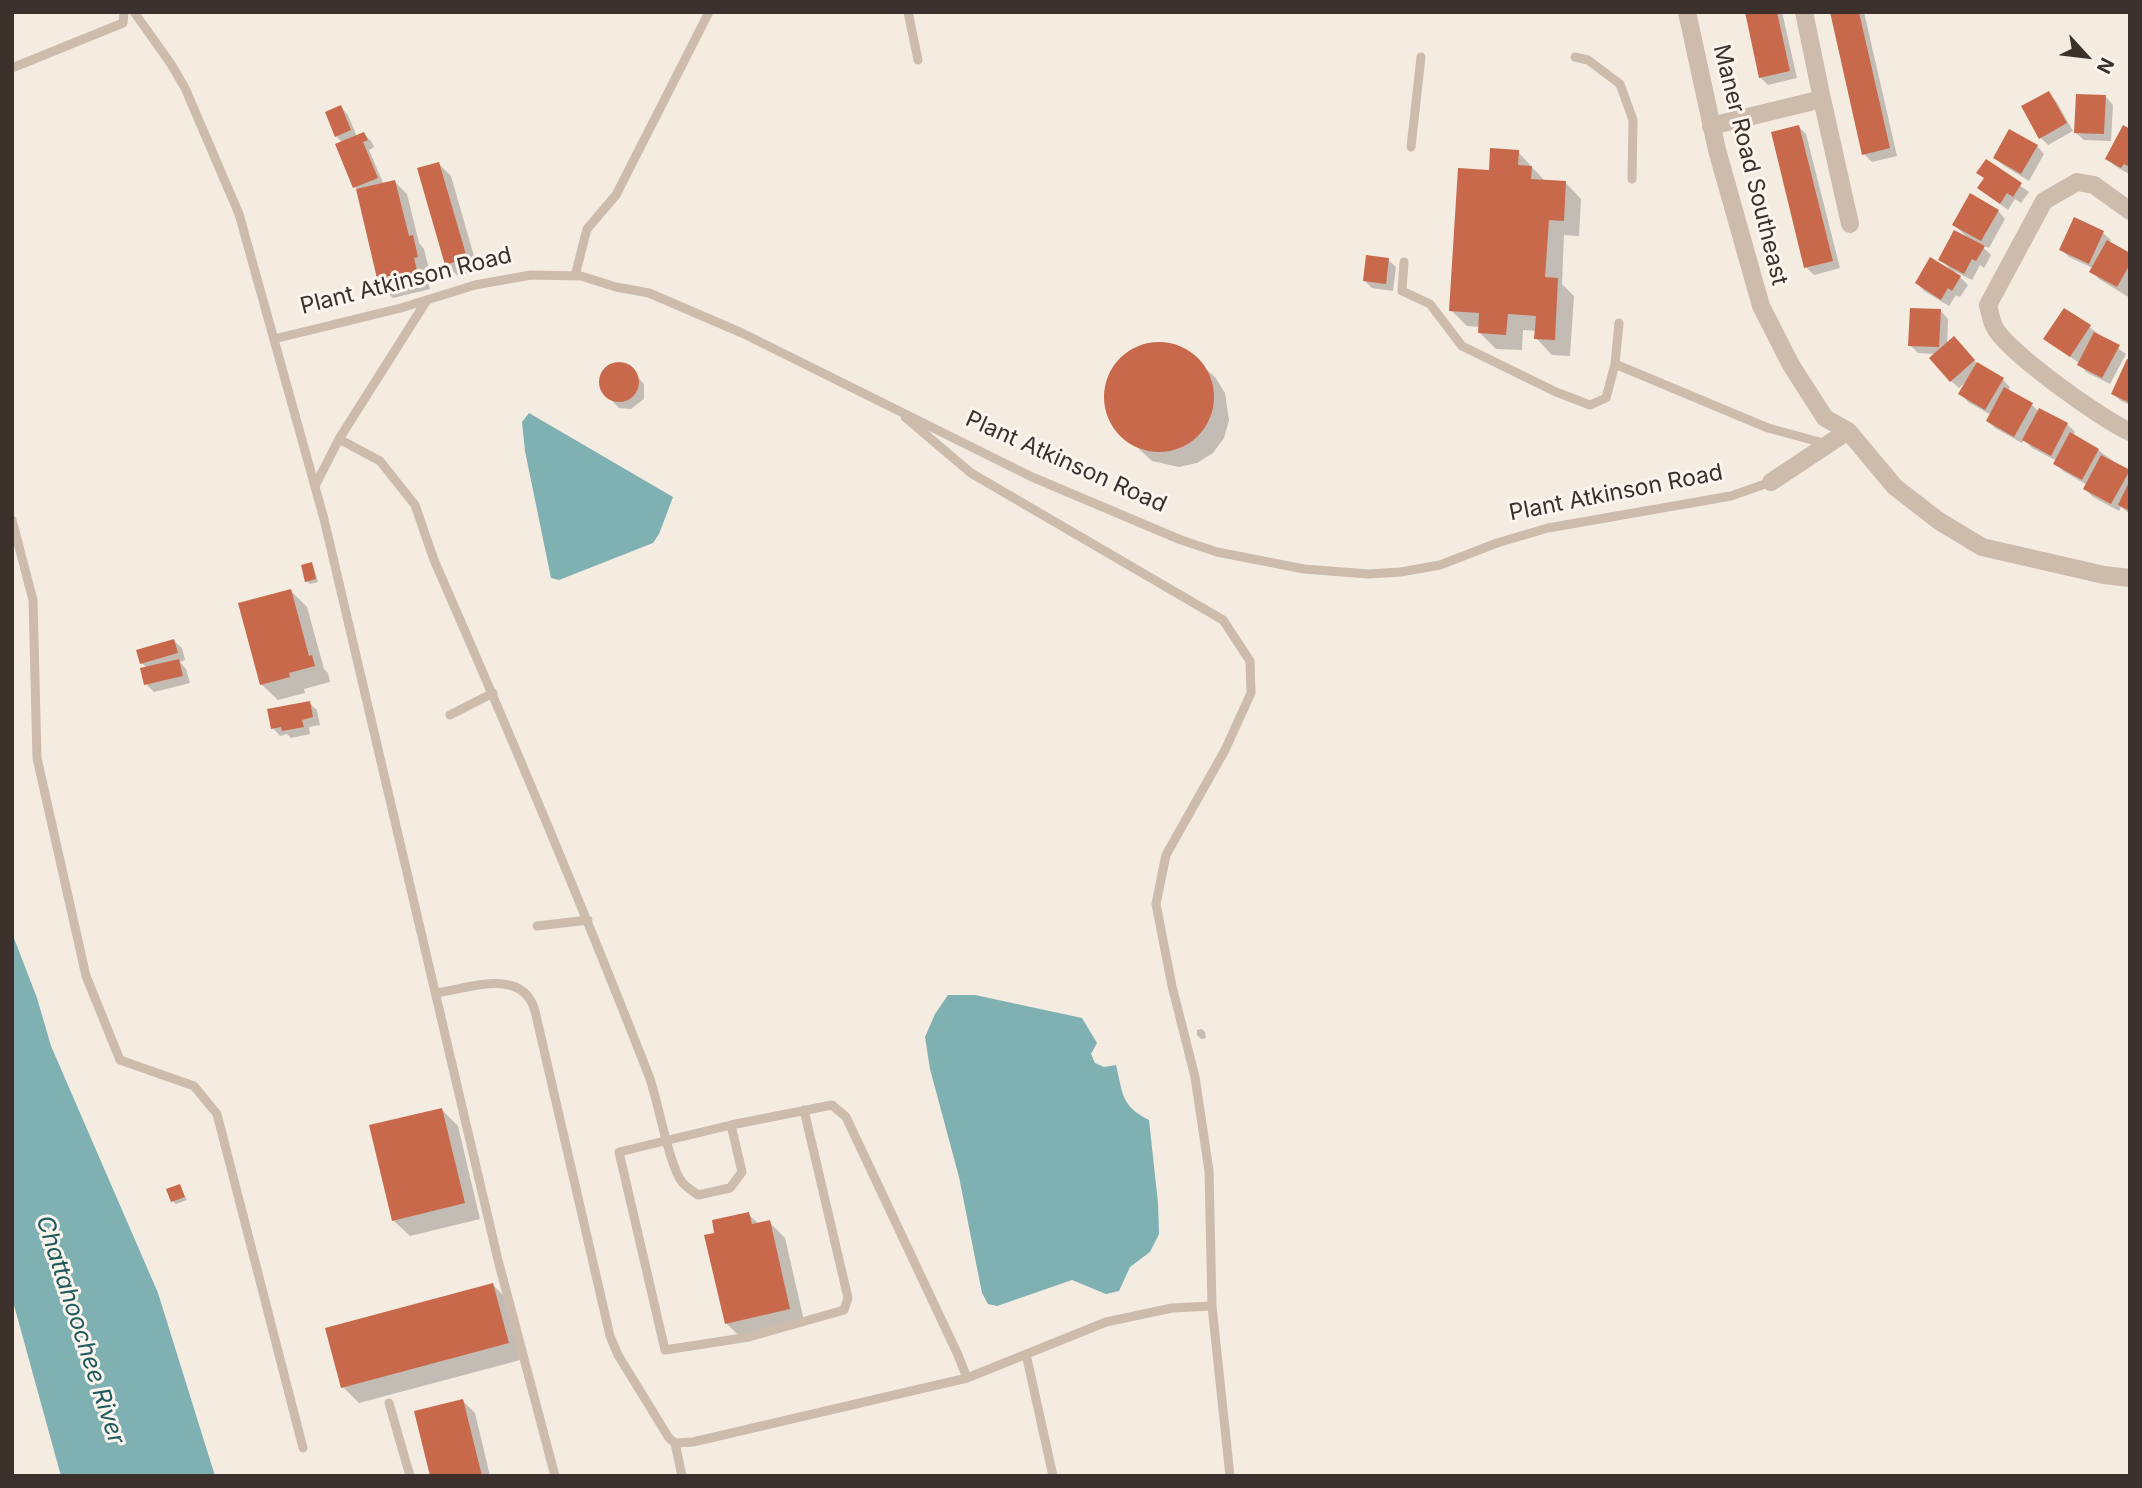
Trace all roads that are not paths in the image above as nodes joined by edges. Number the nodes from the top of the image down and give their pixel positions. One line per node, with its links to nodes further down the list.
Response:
1 (124, 12): 10 (lane)
2 (134, 12): 21 (lane)
3 (709, 12): 18 (lane)
4 (908, 12): 9 (lane)
5 (1687, 12): 12 (street, Maner Road Southeast)
6 (1804, 12): 11 (street)
7 (1421, 57): 13 (lane)
8 (1575, 57): 14 (lane)
9 (918, 60)
10 (12, 68)
11 (1822, 99): 12 (street); 16 (street)
12 (1712, 126): 24 (street, Maner Road Southeast)
13 (1411, 147)
14 (1632, 179)
15 (2130, 211): 25 (street)
16 (1850, 224)
17 (1404, 262): 22 (lane)
18 (575, 275): 19 (lane, Plant Atkinson Road); 23 (lane, Plant Atkinson Road)
19 (427, 300): 21 (lane, Plant Atkinson Road); 26 (lane)
20 (1619, 323): 22 (lane)
21 (274, 339): 29 (lane)
22 (1615, 364): 27 (lane)
23 (896, 410): 28 (lane, Plant Atkinson Road); 40 (lane)
24 (1848, 431): 27 (street, Plant Atkinson Road); 31 (street, Maner Road Southeast)
25 (2130, 432)
26 (339, 439): 29 (lane); 32 (lane)
27 (1829, 444): 28 (street, Plant Atkinson Road)
28 (1771, 482)
29 (314, 486): 36 (lane)
30 (12, 520): 45 (lane)
31 (2130, 578)
32 (493, 693): 33 (lane); 34 (lane)
33 (450, 715)
34 (588, 920): 35 (lane); 39 (lane)
35 (537, 926)
36 (436, 993): 44 (lane); 47 (lane)
37 (804, 1110): 38 (lane); 39 (lane); 42 (lane)
38 (731, 1125): 39 (lane); 39 (lane)
39 (668, 1140)
40 (1212, 1306): 41 (lane); 50 (lane)
41 (1026, 1354): 42 (lane); 49 (lane)
42 (967, 1378): 44 (lane)
43 (389, 1403): 46 (lane)
44 (675, 1443): 48 (lane)
45 (303, 1448)
46 (410, 1476)
47 (555, 1476)
48 (682, 1476)
49 (1053, 1476)
50 (1230, 1476)

